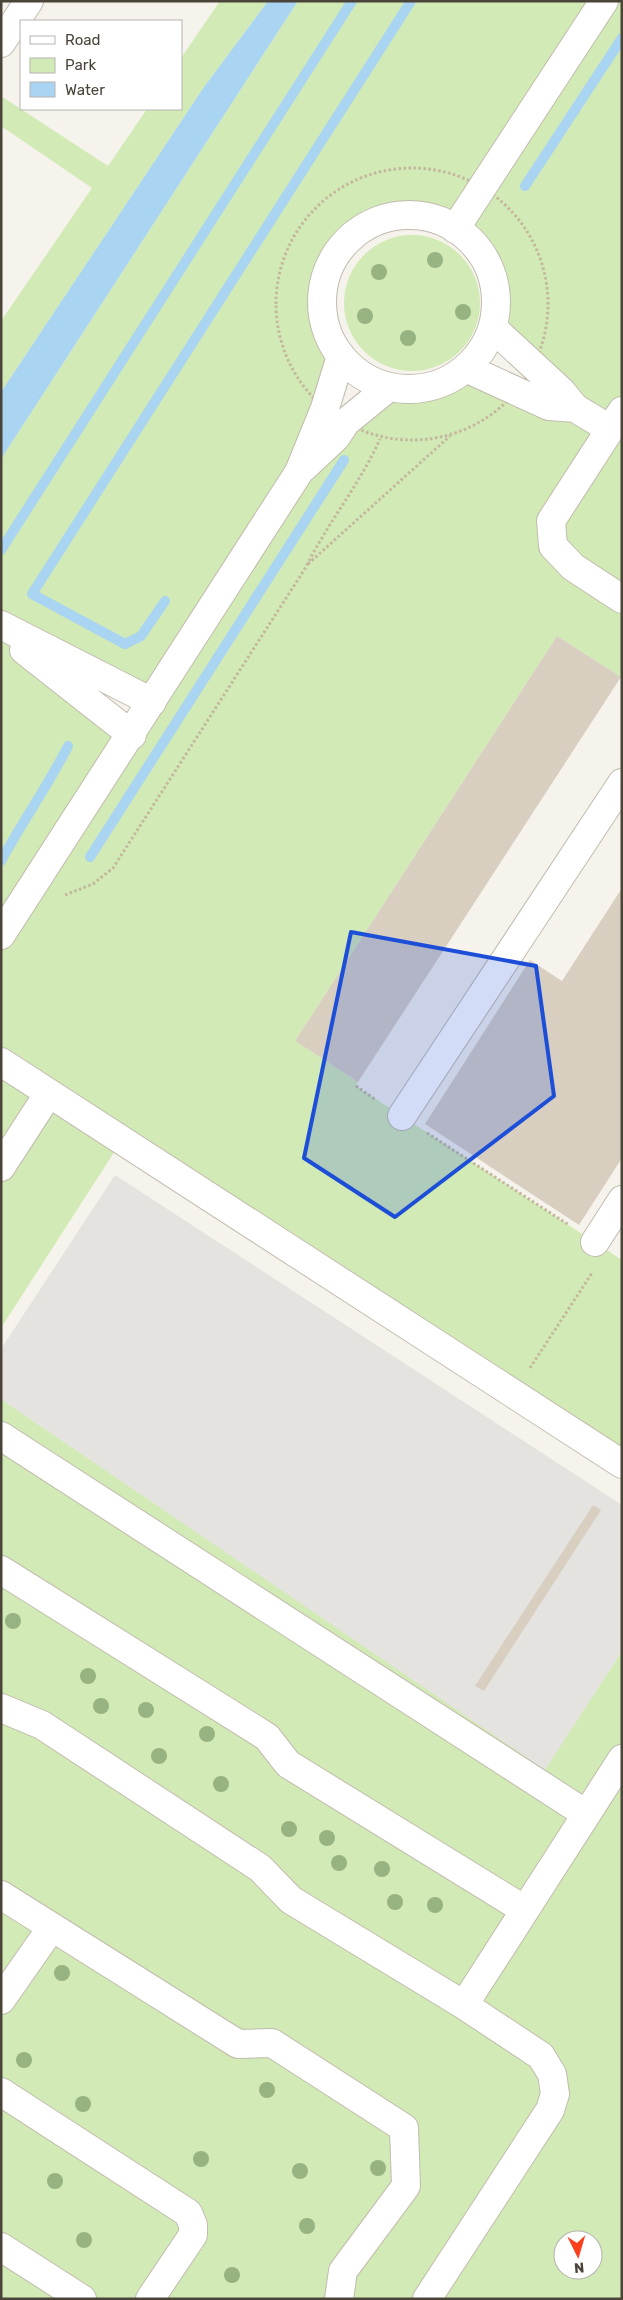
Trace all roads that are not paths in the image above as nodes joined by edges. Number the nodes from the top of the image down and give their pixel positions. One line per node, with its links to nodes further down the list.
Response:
1 (29, 1): 3 (lane)
2 (604, 1): 4 (lane)
3 (1, 43)
4 (455, 229): 5 (lane); 6 (lane)
5 (494, 328): 7 (lane); 9 (lane)
6 (341, 356): 8 (lane); 10 (lane)
7 (468, 369): 8 (lane); 9 (lane)
8 (389, 387): 10 (lane)
9 (575, 408): 11 (lane)
10 (336, 415): 15 (lane)
11 (616, 420): 12 (lane)
12 (622, 599)
13 (1, 625): 15 (lane)
14 (1, 632): 16 (lane)
15 (152, 702): 16 (lane)
16 (132, 735): 18 (lane)
17 (622, 783): 21 (lane)
18 (1, 935)
19 (1, 1062): 20 (lane)
20 (49, 1093): 22 (lane); 26 (lane)
21 (402, 1116)
22 (1, 1167)
23 (622, 1200): 24 (lane)
24 (594, 1242)
25 (1, 1436): 30 (lane)
26 (622, 1464)
27 (1, 1570): 32 (lane)
28 (1, 1708): 35 (lane)
29 (622, 1759): 30 (lane)
30 (586, 1814): 32 (lane)
31 (1, 1895): 33 (lane)
32 (525, 1910): 35 (lane)
33 (52, 1927): 34 (lane); 40 (lane)
34 (1, 2000)
35 (464, 2005): 41 (lane)
36 (1, 2092): 39 (lane)
37 (1, 2247): 38 (lane)
38 (82, 2299)
39 (150, 2299)
40 (339, 2299)
41 (427, 2299)

